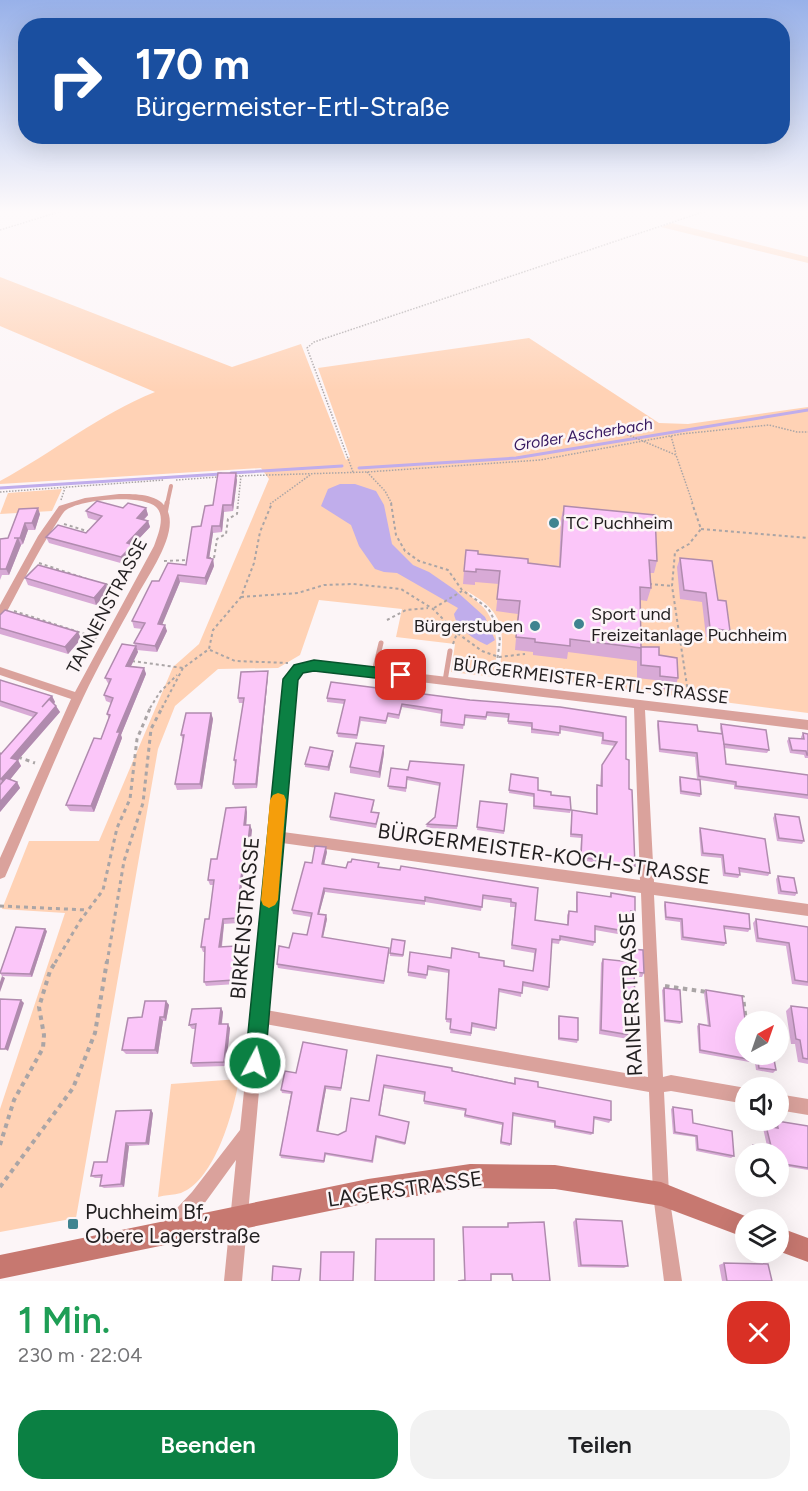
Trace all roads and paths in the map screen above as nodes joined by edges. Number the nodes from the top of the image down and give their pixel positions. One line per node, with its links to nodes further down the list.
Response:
1 (527, 271): 7 (path)
2 (619, 431): 5 (path)
3 (808, 432): 4 (path)
4 (671, 436): 5 (path); 6 (path)
5 (646, 441): 6 (path); 8 (path)
6 (676, 454): 17 (path)
7 (353, 472): 8 (path); 9 (path)
8 (367, 472): 27 (path)
9 (313, 473): 10 (path); 29 (path)
10 (241, 476): 12 (path); 23 (path)
11 (221, 477): 14 (path)
12 (231, 477)
13 (171, 486): 15 (lane)
14 (0, 492)
15 (165, 513): 16 (street); 21 (street, TANNENSTRASSE)
16 (52, 521): 18 (path); 24 (street)
17 (701, 529): 19 (path); 26 (path)
18 (94, 533)
19 (808, 538)
20 (125, 543): 21 (path)
21 (153, 557): 22 (path); 28 (street, TANNENSTRASSE)
22 (193, 559)
23 (203, 559)
24 (30, 560): 28 (path); 31 (street)
25 (649, 584): 26 (path)
26 (672, 586): 49 (path)
27 (462, 591): 30 (path); 38 (path)
28 (133, 594): 33 (street, TANNENSTRASSE)
29 (241, 597): 30 (path); 35 (path)
30 (433, 609): 32 (path); 38 (path)
31 (2, 611): 33 (path)
32 (387, 620)
33 (108, 642): 47 (street, TANNENSTRASSE)
34 (381, 643): 44 (lane)
35 (209, 649): 40 (path); 41 (path)
36 (450, 651): 45 (lane)
37 (525, 654): 38 (path)
38 (500, 657): 46 (path)
39 (131, 661): 40 (path)
40 (183, 668): 43 (path)
41 (299, 669): 44 (street, BÜRGERMEISTER-ERTL-STRASSE); 53 (street, BIRKENSTRASSE)
42 (0, 671): 47 (street, TANNENSTRASSE)
43 (180, 672): 57 (path); 70 (path)
44 (375, 672): 45 (street, BÜRGERMEISTER-ERTL-STRASSE)
45 (445, 681): 46 (street, BÜRGERMEISTER-ERTL-STRASSE)
46 (494, 688): 48 (street, BÜRGERMEISTER-ERTL-STRASSE)
47 (77, 697): 52 (street, TANNENSTRASSE)
48 (639, 705): 49 (street, BÜRGERMEISTER-ERTL-STRASSE); 55 (street, RAINERSTRASSE)
49 (690, 711): 50 (street, BÜRGERMEISTER-ERTL-STRASSE)
50 (808, 725)
51 (9, 753): 52 (path)
52 (46, 768): 54 (street, TANNENSTRASSE)
53 (274, 837): 55 (street, BÜRGERMEISTER-KOCH-STRASSE); 63 (street, BIRKENSTRASSE)
54 (0, 873)
55 (648, 888): 58 (street, BÜRGERMEISTER-KOCH-STRASSE); 59 (street, RAINERSTRASSE)
56 (0, 906): 57 (path)
57 (88, 910): 69 (path)
58 (808, 910)
59 (653, 984): 60 (path); 64 (street, RAINERSTRASSE)
60 (709, 992)
61 (732, 996): 62 (path)
62 (745, 1011)
63 (260, 1016): 64 (street); 68 (street, BIRKENSTRASSE)
64 (658, 1086): 65 (street); 71 (street, RAINERSTRASSE)
65 (735, 1094)
66 (789, 1104): 67 (street)
67 (808, 1107)
68 (247, 1133): 72 (street, BIRKENSTRASSE); 74 (street)
69 (0, 1145)
70 (0, 1187)
71 (661, 1194): 72 (street, LAGERSTRASSE); 73 (street, LAGERSTRASSE); 79 (street, RAINERSTRASSE)
72 (239, 1218): 74 (street, LAGERSTRASSE); 78 (street, BIRKENSTRASSE)
73 (735, 1222)
74 (166, 1233): 77 (street, LAGERSTRASSE)
75 (789, 1243): 76 (street)
76 (808, 1250)
77 (0, 1268)
78 (233, 1281)
79 (673, 1281)

